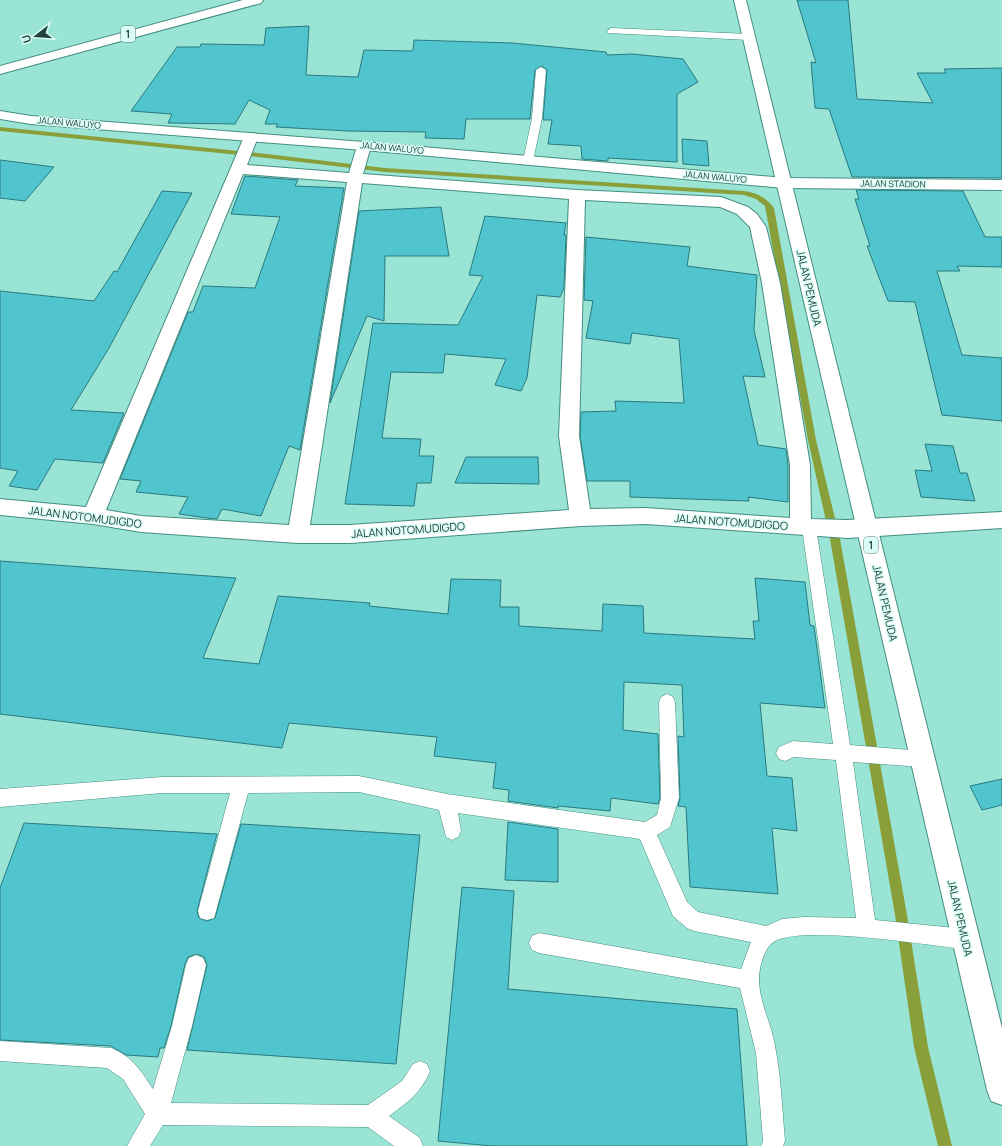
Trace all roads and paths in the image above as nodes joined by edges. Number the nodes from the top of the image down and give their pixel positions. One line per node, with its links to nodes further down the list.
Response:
1 (257, 0): 5 (main road, 1)
2 (740, 0): 4 (main road, JALAN PEMUDA / 1)
3 (611, 31): 4 (lane)
4 (749, 37): 13 (main road, JALAN PEMUDA / 1)
5 (0, 70)
6 (541, 70): 10 (lane)
7 (0, 115): 8 (main road, JALAN WALUYO)
8 (250, 141): 9 (main road, JALAN WALUYO); 11 (main road)
9 (364, 150): 10 (main road, JALAN WALUYO); 12 (main road)
10 (528, 161): 13 (main road, JALAN WALUYO)
11 (240, 166): 12 (main road); 17 (main road)
12 (356, 174): 15 (main road); 22 (main road)
13 (784, 183): 14 (main road, JALAN STADION); 21 (main road, JALAN PEMUDA / 1)
14 (1002, 185)
15 (577, 195): 18 (main road); 20 (main road)
16 (0, 507): 17 (main road, JALAN NOTOMUDIGDO)
17 (92, 516): 22 (main road, JALAN NOTOMUDIGDO)
18 (581, 518): 20 (main road, JALAN NOTOMUDIGDO); 22 (main road, JALAN NOTOMUDIGDO)
19 (1002, 520): 21 (main road, JALAN NOTOMUDIGDO)
20 (809, 528): 21 (main road, JALAN NOTOMUDIGDO); 24 (lane)
21 (857, 528): 26 (main road, JALAN PEMUDA / 1)
22 (298, 534)
23 (667, 702): 31 (lane)
24 (848, 752): 25 (lane); 26 (lane); 33 (lane)
25 (785, 753)
26 (912, 758): 35 (main road, JALAN PEMUDA / 1)
27 (241, 786): 28 (lane); 29 (lane); 32 (lane)
28 (0, 798)
29 (447, 803): 30 (lane); 31 (lane)
30 (452, 831)
31 (646, 831): 34 (lane)
32 (207, 911)
33 (871, 929): 34 (lane); 35 (lane)
34 (766, 935): 38 (lane)
35 (965, 939): 41 (main road, JALAN PEMUDA / 1)
36 (540, 943): 38 (lane)
37 (196, 965): 42 (lane)
38 (749, 980): 46 (lane)
39 (0, 1051): 42 (lane)
40 (420, 1071): 43 (lane)
41 (1002, 1090)
42 (157, 1114): 43 (lane); 44 (lane)
43 (371, 1116): 45 (lane)
44 (138, 1146)
45 (412, 1146)
46 (772, 1146)

